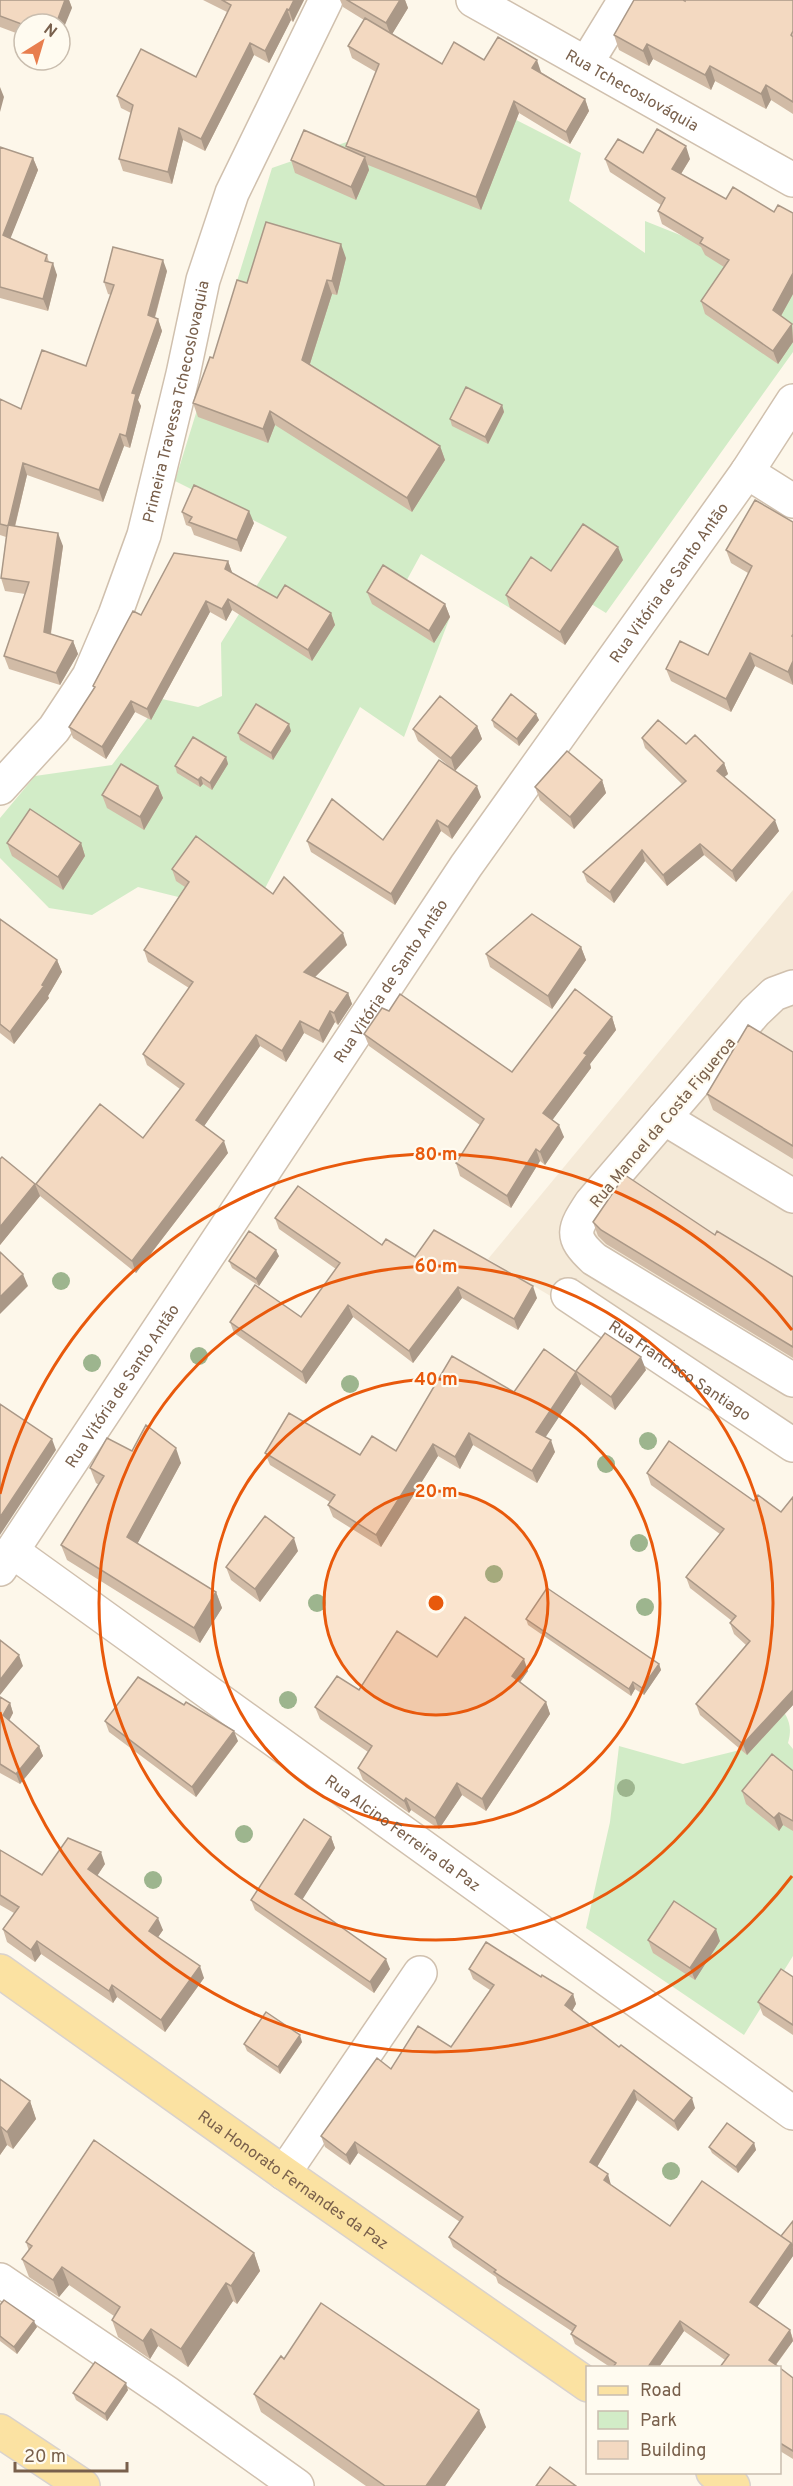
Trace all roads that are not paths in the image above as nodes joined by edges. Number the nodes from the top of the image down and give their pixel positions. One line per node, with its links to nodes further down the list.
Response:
1 (326, 0): 9 (street, Primeira Travessa Tchecoslovaquia)
2 (473, 0): 4 (street, Rua Tchecoslováquia)
3 (625, 0): 4 (street)
4 (586, 62): 5 (street, Rua Tchecoslováquia)
5 (793, 180)
6 (793, 401): 7 (street, Rua Vitória de Santo Antão)
7 (747, 472): 8 (street); 16 (street, Rua Vitória de Santo Antão)
8 (793, 501)
9 (0, 788)
10 (793, 987): 11 (street, Rua Manoel da Costa Figueroa)
11 (664, 1118): 12 (street); 14 (street, Rua Manoel da Costa Figueroa)
12 (793, 1196)
13 (568, 1295): 15 (street, Rua Francisco Santiago)
14 (793, 1380)
15 (793, 1445)
16 (6, 1560): 19 (street, Rua Alcino Ferreira da Paz)
17 (0, 1971): 20 (main road, Rua Honorato Fernandes da Paz)
18 (420, 1973): 20 (street)
19 (793, 2113)
20 (284, 2173): 22 (main road, Rua Honorato Fernandes da Paz)
21 (0, 2280): 26 (street)
22 (586, 2384)
23 (0, 2431): 25 (main road)
24 (716, 2474): 27 (main road)
25 (84, 2486)
26 (297, 2486)
27 (733, 2486)

